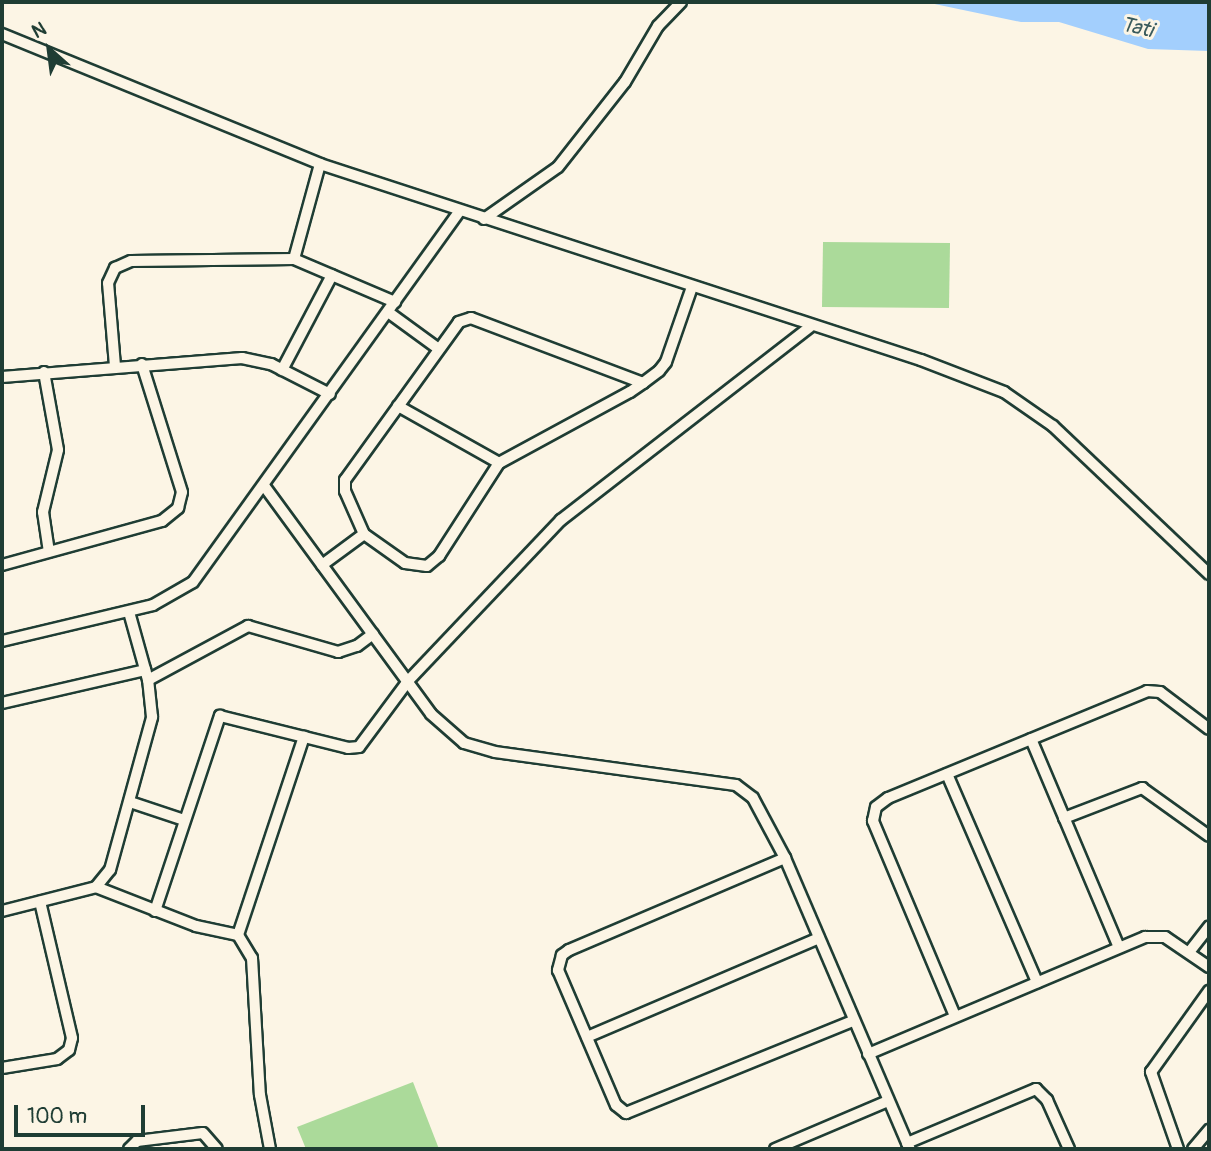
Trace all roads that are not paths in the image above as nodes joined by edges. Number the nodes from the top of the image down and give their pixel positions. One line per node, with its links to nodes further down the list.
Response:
1 (681, 2): 5 (street)
2 (2, 34): 3 (street)
3 (320, 164): 4 (street); 6 (street)
4 (460, 211): 5 (street); 9 (street)
5 (484, 219): 8 (street)
6 (294, 259): 7 (street); 14 (street)
7 (332, 275): 9 (street); 15 (street)
8 (692, 287): 11 (street); 18 (street)
9 (396, 302): 10 (street)
10 (388, 312): 12 (street); 19 (street)
11 (810, 327): 27 (street); 32 (street)
12 (436, 347): 18 (street); 20 (street)
13 (142, 365): 14 (street); 15 (street); 24 (street)
14 (115, 366): 16 (street)
15 (282, 370): 19 (street)
16 (44, 372): 17 (street); 24 (street)
17 (2, 377)
18 (643, 383): 21 (street)
19 (330, 394): 22 (street)
20 (398, 406): 21 (street); 23 (street)
21 (499, 463): 23 (street)
22 (265, 487): 26 (street); 28 (street)
23 (363, 534): 26 (street)
24 (49, 552): 25 (street)
25 (2, 565)
26 (322, 565): 29 (street)
27 (1209, 574)
28 (129, 612): 30 (street); 31 (street)
29 (373, 634): 31 (street); 32 (street)
30 (2, 641)
31 (146, 675): 33 (street); 38 (street)
32 (408, 681): 35 (street); 42 (street)
33 (2, 703)
34 (1209, 729): 36 (street)
35 (304, 737): 40 (street); 48 (street)
36 (1031, 739): 37 (street); 39 (street)
37 (947, 774): 53 (street); 55 (street)
38 (130, 802): 40 (street); 43 (street)
39 (1064, 818): 41 (street); 50 (street)
40 (184, 820): 46 (street)
41 (1209, 836)
42 (785, 858): 49 (street); 57 (street)
43 (96, 887): 44 (street); 46 (street)
44 (40, 902): 45 (street); 59 (street)
45 (2, 911)
46 (155, 911): 48 (street)
47 (1209, 927): 51 (street)
48 (238, 935): 65 (street)
49 (818, 939): 56 (street); 57 (street)
50 (1119, 947): 51 (street); 53 (street)
51 (1189, 951): 52 (street)
52 (1209, 967)
53 (1037, 982): 55 (street)
54 (1209, 990): 68 (street)
55 (955, 1016): 58 (street)
56 (853, 1021): 57 (street); 58 (street)
57 (587, 1038)
58 (867, 1054): 60 (street)
59 (2, 1068)
60 (888, 1101): 62 (street); 66 (street)
61 (1209, 1130): 69 (street)
62 (908, 1146): 67 (street)
63 (129, 1149): 64 (street)
64 (217, 1149)
65 (270, 1149)
66 (775, 1149)
67 (1069, 1149)
68 (1178, 1149)
69 (1193, 1149)

